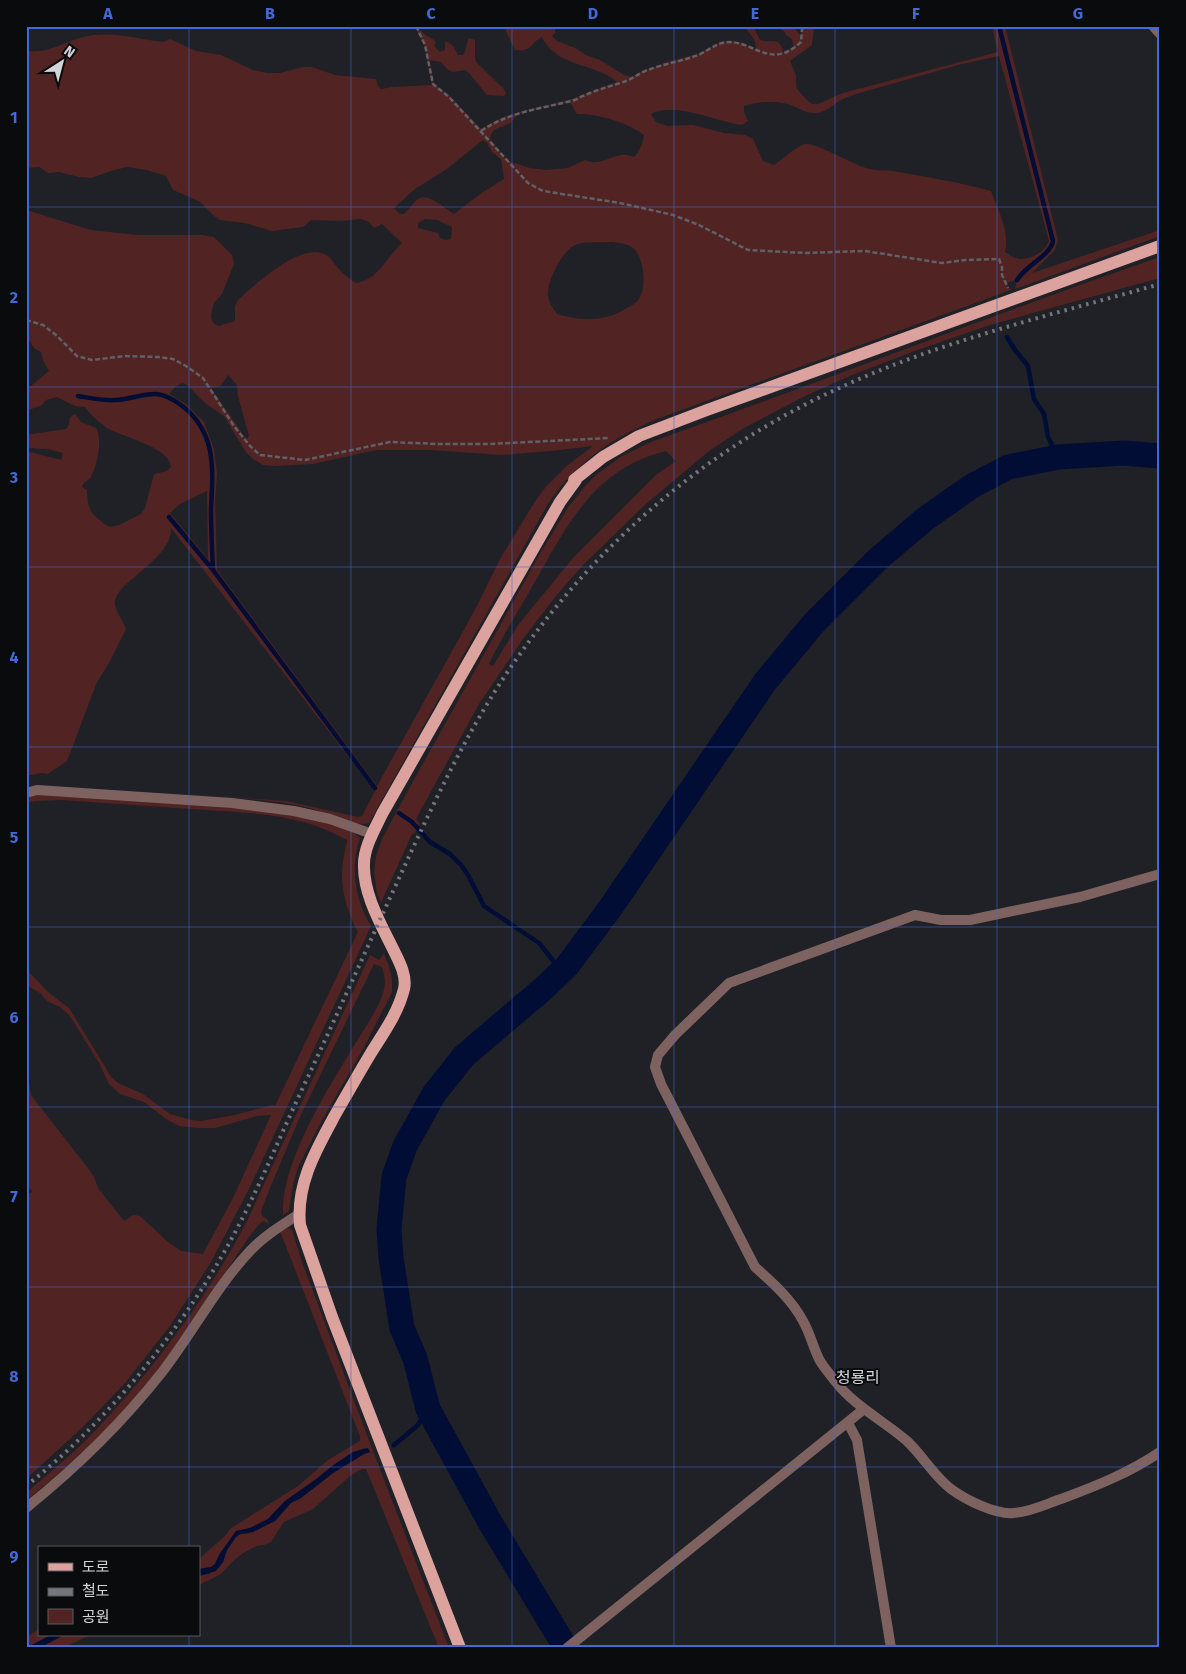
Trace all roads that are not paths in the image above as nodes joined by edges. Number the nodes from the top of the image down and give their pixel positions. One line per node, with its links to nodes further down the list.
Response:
1 (1153, 26): 2 (street)
2 (1160, 34)
3 (1160, 246): 5 (main road)
4 (26, 792): 5 (street)
5 (372, 834): 7 (main road)
6 (1160, 874): 8 (street)
7 (299, 1214): 11 (street); 12 (main road)
8 (864, 1408): 9 (street); 10 (street)
9 (848, 1423): 13 (street); 14 (street)
10 (1160, 1452)
11 (26, 1508)
12 (460, 1648)
13 (567, 1648)
14 (891, 1648)

